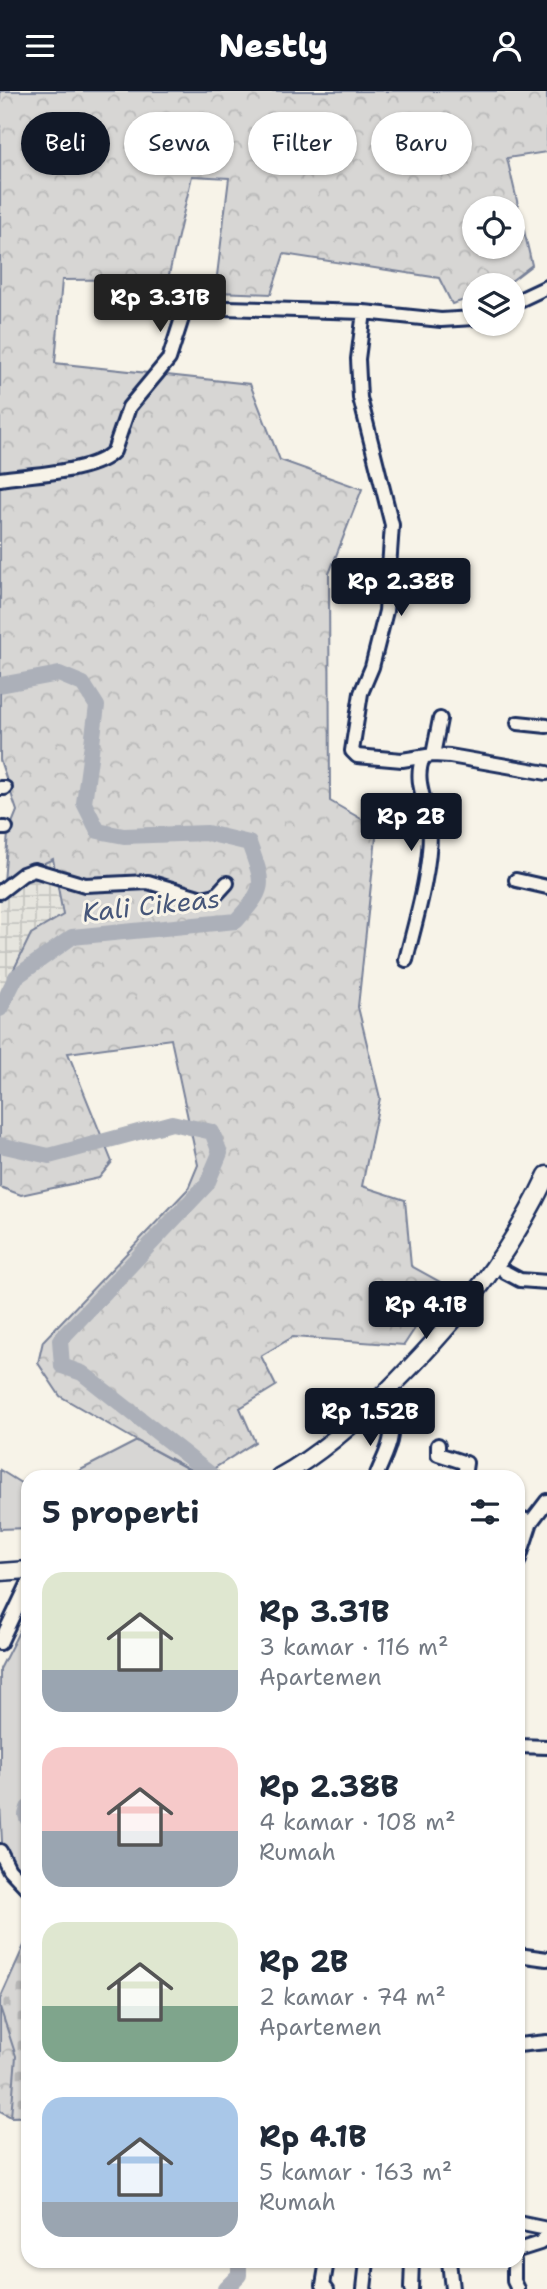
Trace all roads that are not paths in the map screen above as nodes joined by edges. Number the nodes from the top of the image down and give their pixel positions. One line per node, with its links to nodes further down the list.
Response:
1 (547, 288): 2 (street)
2 (525, 298)
3 (364, 312): 4 (street); 5 (street); 9 (street)
4 (462, 319)
5 (0, 479)
6 (440, 719): 9 (street)
7 (518, 723): 8 (street)
8 (547, 726)
9 (428, 756): 10 (street); 15 (street)
10 (547, 773)
11 (516, 880): 13 (street)
12 (227, 883): 14 (street)
13 (547, 887)
14 (0, 892)
15 (406, 960)
16 (547, 1175): 18 (main road)
17 (547, 1198): 18 (main road)
18 (497, 1276): 19 (street); 20 (main road); 22 (main road)
19 (547, 1282)
20 (382, 1411): 23 (main road); 24 (street)
21 (438, 1445): 25 (street)
22 (294, 1470)
23 (296, 1470)
24 (379, 1470)
25 (465, 1470)
26 (547, 1501): 28 (street)
27 (525, 1520): 28 (street)
28 (531, 1523): 29 (street)
29 (525, 1541)
30 (21, 1560): 31 (main road)
31 (0, 1561)
32 (21, 1570): 33 (main road)
33 (0, 1572)
34 (21, 1599): 35 (street)
35 (0, 1643)
36 (525, 1746): 37 (street)
37 (547, 1747)
38 (0, 1851): 39 (street)
39 (21, 1882)
40 (525, 1956): 41 (street)
41 (547, 1959)
42 (547, 2042): 43 (street)
43 (525, 2044)
44 (525, 2224): 45 (street)
45 (547, 2229)
46 (547, 2235): 47 (street)
47 (525, 2248)
48 (326, 2268): 53 (street)
49 (367, 2268): 54 (street)
50 (412, 2268): 55 (street)
51 (450, 2268): 56 (street)
52 (514, 2268): 57 (street)
53 (327, 2289)
54 (364, 2289)
55 (411, 2289)
56 (452, 2289)
57 (517, 2289)

